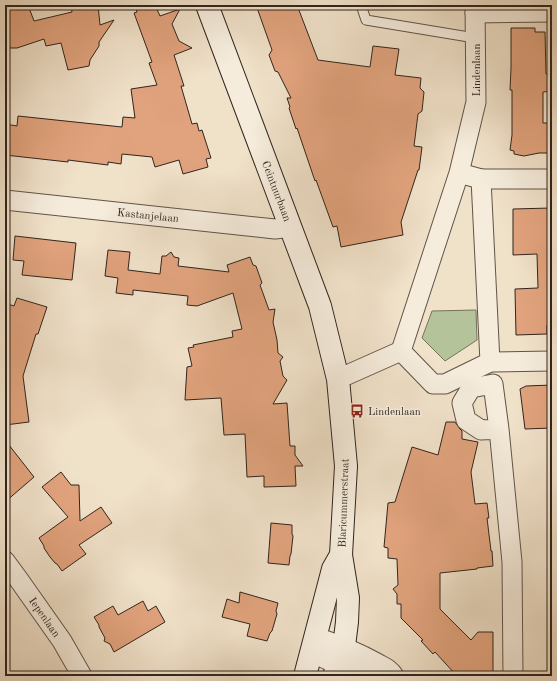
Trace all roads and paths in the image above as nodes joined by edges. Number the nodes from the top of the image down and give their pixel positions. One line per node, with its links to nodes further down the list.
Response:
1 (206, 5): 10 (main road, Ceintuurbaan)
2 (361, 5): 5 (lane, Lindenlaan)
3 (475, 9): 4 (street); 5 (street, Lindenlaan)
4 (552, 12)
5 (475, 38): 6 (street, Lindenlaan)
6 (459, 173): 7 (street); 11 (street, Lindenlaan)
7 (481, 179): 8 (street); 13 (street)
8 (552, 179)
9 (5, 200): 10 (street, Kastanjelaan)
10 (290, 227): 14 (main road, Ceintuurbaan)
11 (401, 351): 13 (street); 14 (street)
12 (552, 361): 13 (street)
13 (490, 362)
14 (338, 379): 16 (main road, Blaricummerstraat)
15 (499, 429): 24 (street)
16 (342, 555): 18 (main road, Blaricummerstraat); 19 (main road, Blaricummerstraat)
17 (5, 561): 20 (street, Iepenlaan)
18 (314, 645): 19 (street); 21 (main road, Blaricummerstraat)
19 (338, 662): 22 (street); 23 (street)
20 (82, 676)
21 (305, 676)
22 (364, 676)
23 (394, 676)
24 (513, 676)

